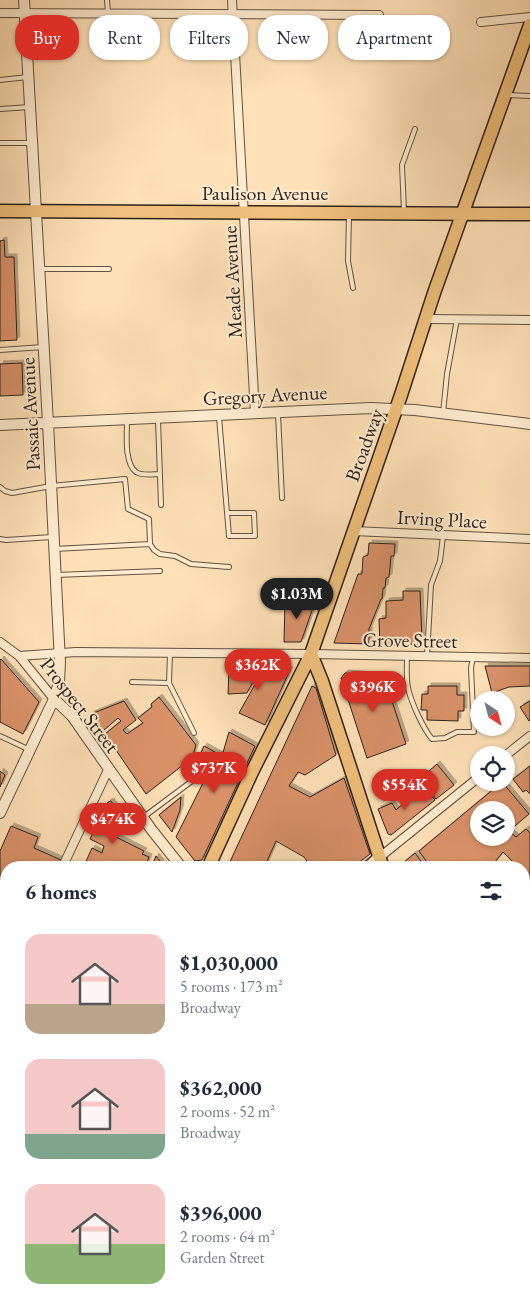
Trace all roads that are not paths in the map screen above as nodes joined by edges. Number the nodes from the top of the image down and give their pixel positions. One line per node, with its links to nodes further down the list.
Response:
1 (24, 0): 5 (street, Passaic Avenue)
2 (108, 0): 6 (lane)
3 (232, 0): 7 (street, Meade Avenue)
4 (0, 13): 5 (street)
5 (24, 13): 6 (street); 12 (street, Passaic Avenue)
6 (108, 13): 7 (street)
7 (233, 14): 8 (street); 23 (street, Meade Avenue)
8 (379, 15)
9 (530, 17): 10 (street)
10 (480, 22)
11 (530, 25): 14 (main road, Broadway)
12 (28, 77): 13 (lane); 16 (street, Passaic Avenue)
13 (0, 80)
14 (504, 95): 15 (lane); 26 (main road, Broadway)
15 (530, 96)
16 (30, 107): 17 (lane); 20 (street, Passaic Avenue)
17 (0, 109)
18 (415, 129): 25 (lane)
19 (0, 143): 20 (lane)
20 (32, 143): 22 (street, Passaic Avenue)
21 (0, 211): 22 (main road, Paulison Avenue)
22 (36, 211): 23 (main road, Paulison Avenue); 28 (street, Passaic Avenue)
23 (244, 212): 24 (main road, Paulison Avenue); 38 (street, Meade Avenue)
24 (349, 212): 25 (main road, Paulison Avenue); 30 (lane)
25 (404, 213): 26 (main road, Paulison Avenue)
26 (462, 213): 27 (main road, Paulison Avenue); 31 (main road, Broadway)
27 (530, 214)
28 (39, 269): 29 (lane); 34 (street, Passaic Avenue)
29 (109, 269)
30 (353, 288)
31 (426, 319): 32 (street); 36 (main road, Broadway)
32 (457, 319): 33 (street); 39 (lane)
33 (530, 320)
34 (44, 347): 35 (lane); 43 (street, Passaic Avenue)
35 (0, 350)
36 (396, 409): 37 (street, Gregory Avenue); 39 (street, Gregory Avenue); 52 (main road, Broadway)
37 (278, 412): 38 (street, Gregory Avenue); 49 (lane)
38 (255, 413): 40 (street, Gregory Avenue)
39 (443, 413): 44 (street, Gregory Avenue)
40 (218, 415): 41 (street, Gregory Avenue); 51 (lane)
41 (157, 418): 42 (street, Gregory Avenue); 46 (lane)
42 (127, 419): 43 (street, Gregory Avenue); 46 (lane)
43 (48, 423): 45 (street, Gregory Avenue); 47 (street, Passaic Avenue)
44 (530, 424)
45 (0, 425)
46 (160, 474): 50 (lane)
47 (51, 486): 48 (lane); 54 (street, Passaic Avenue); 57 (lane)
48 (0, 487)
49 (282, 498)
50 (161, 505)
51 (227, 513): 51 (lane)
52 (353, 531): 53 (street, Irving Place); 65 (main road, Broadway)
53 (443, 535): 56 (street, Irving Place); 68 (lane)
54 (54, 537): 55 (lane); 58 (street, Passaic Avenue)
55 (0, 539)
56 (530, 539)
57 (150, 544): 58 (lane); 59 (lane)
58 (54, 549): 61 (street, Passaic Avenue)
59 (230, 567)
60 (160, 571): 61 (lane)
61 (56, 574): 64 (street, Passaic Avenue)
62 (0, 642): 66 (street, Prospect Street)
63 (170, 653): 64 (street, Grove Street); 65 (street, Grove Street); 72 (lane)
64 (59, 654): 66 (street, Grove Street); 73 (street, Passaic Avenue)
65 (311, 654): 67 (street, Grove Street); 86 (main road, Broadway); 87 (main road)
66 (19, 656): 73 (street, Prospect Street)
67 (406, 656): 68 (street, Grove Street); 69 (lane)
68 (427, 656): 69 (street, Grove Street)
69 (473, 657): 70 (street, Grove Street)
70 (530, 658)
71 (132, 682): 72 (lane)
72 (169, 683): 74 (lane)
73 (54, 700): 78 (street, Passaic Avenue); 79 (street, Prospect Street)
74 (194, 732)
75 (0, 736): 78 (lane)
76 (530, 736): 77 (street)
77 (515, 748)
78 (30, 750): 82 (street, Passaic Avenue)
79 (108, 770): 83 (street, Prospect Street); 84 (street)
80 (192, 781): 83 (lane)
81 (470, 785): 88 (street)
82 (1, 809)
83 (143, 818): 85 (street, Prospect Street)
84 (65, 861)
85 (177, 861)
86 (211, 861)
87 (382, 861)
88 (383, 861)

